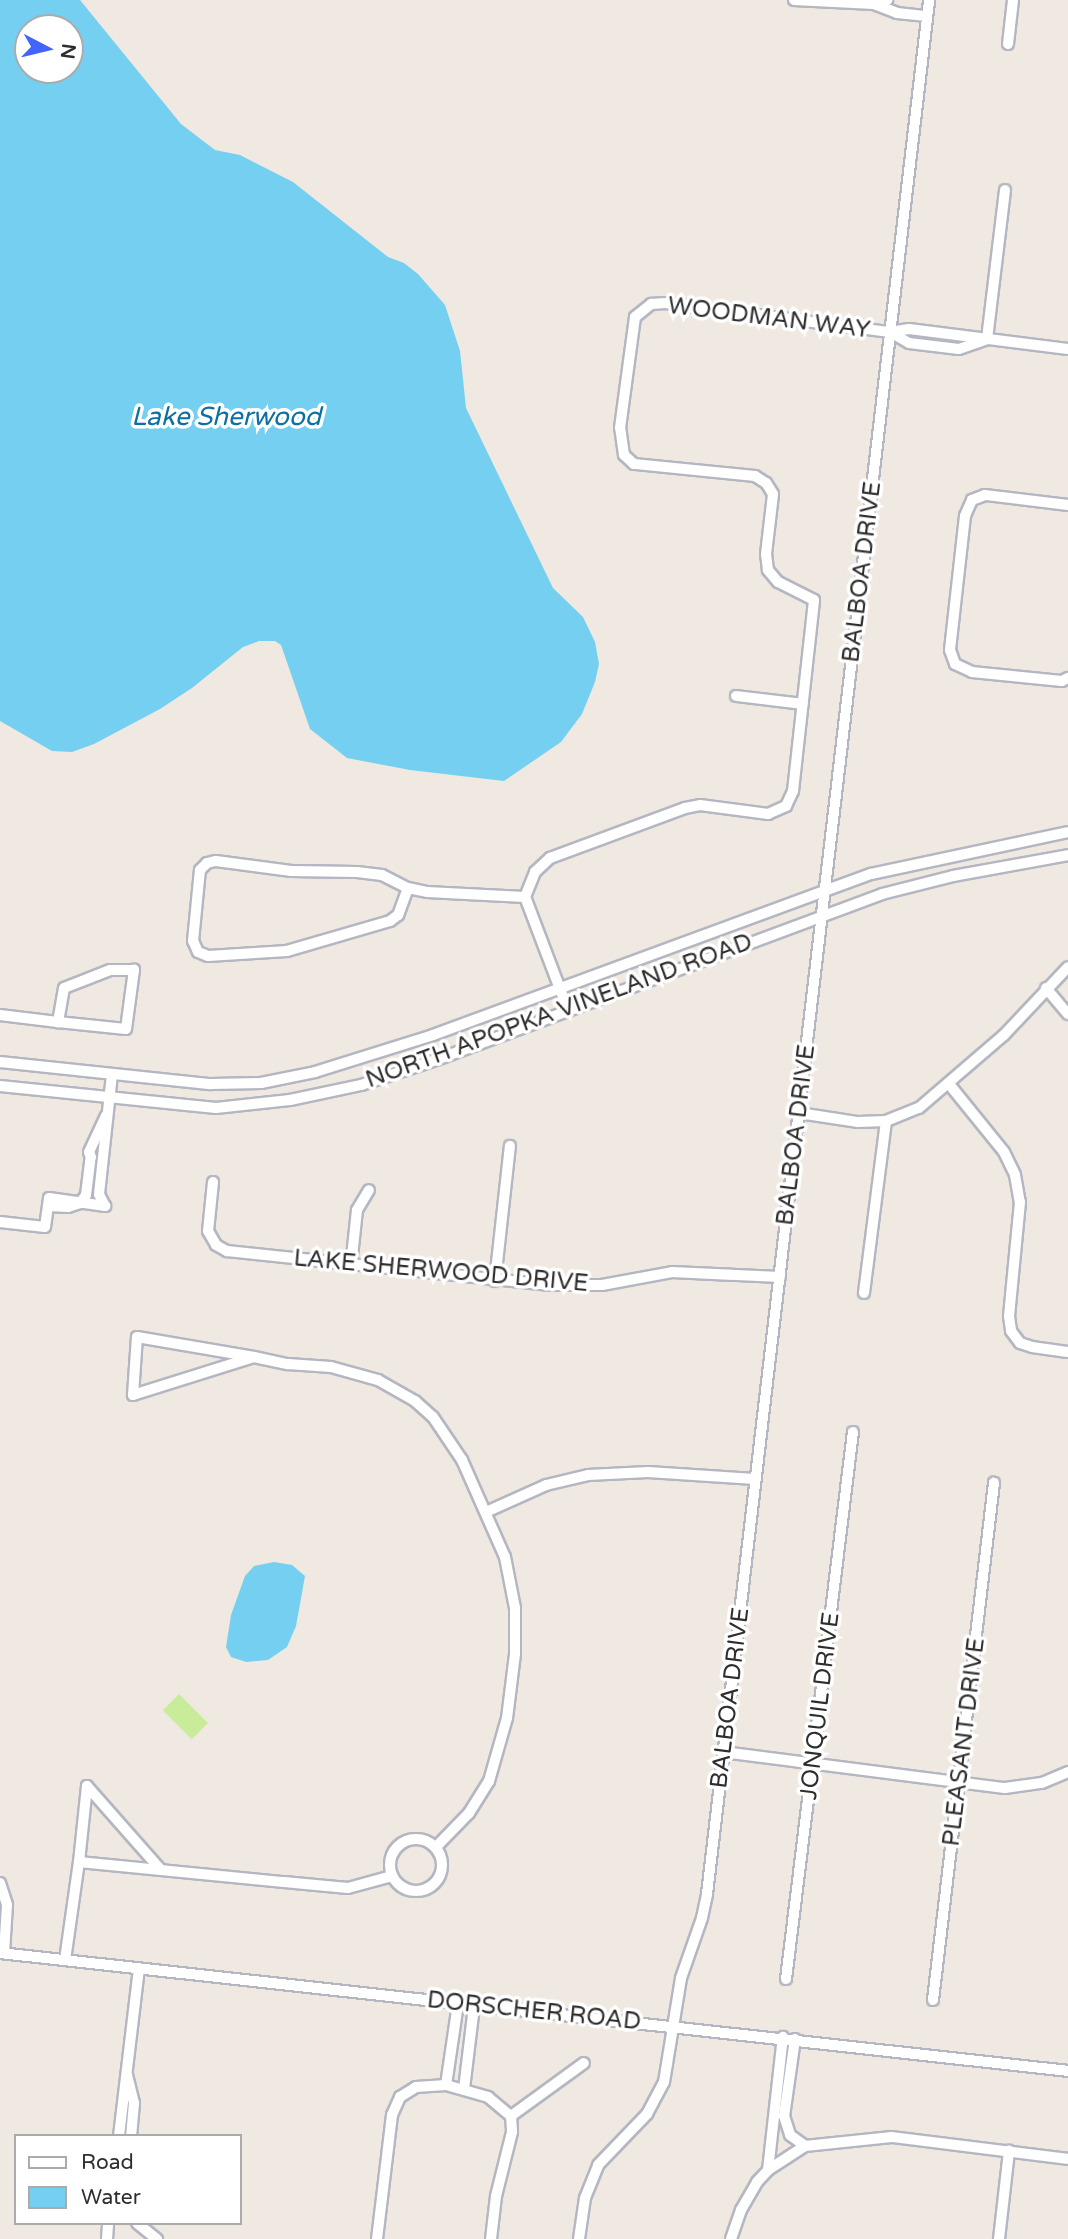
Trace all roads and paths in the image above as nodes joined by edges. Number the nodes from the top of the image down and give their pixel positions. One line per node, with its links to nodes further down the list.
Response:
1 (794, 0): 5 (street)
2 (887, 0): 5 (street)
3 (929, 0): 6 (street, BALBOA DRIVE)
4 (1013, 0): 7 (street)
5 (874, 4): 6 (street)
6 (927, 16): 9 (street, BALBOA DRIVE)
7 (1008, 44)
8 (1005, 190): 10 (street)
9 (890, 332): 10 (street, WOODMAN WAY); 15 (street, WOODMAN WAY); 19 (street, BALBOA DRIVE)
10 (987, 339): 11 (street, WOODMAN WAY)
11 (1068, 349)
12 (1068, 505): 13 (street)
13 (1068, 678)
14 (736, 695): 15 (street)
15 (803, 704): 20 (street)
16 (1068, 832): 19 (street, NORTH APOPKA VINELAND ROAD)
17 (1068, 855): 21 (street, NORTH APOPKA VINELAND ROAD)
18 (408, 888): 18 (street); 20 (street)
19 (825, 890): 21 (street, BALBOA DRIVE); 24 (street, NORTH APOPKA VINELAND ROAD)
20 (526, 897): 24 (street)
21 (822, 914): 25 (street, NORTH APOPKA VINELAND ROAD); 34 (street, BALBOA DRIVE)
22 (1068, 967): 23 (street)
23 (1046, 988): 26 (street); 31 (street)
24 (559, 990): 25 (street); 30 (street, NORTH APOPKA VINELAND ROAD)
25 (568, 1010): 33 (street, NORTH APOPKA VINELAND ROAD)
26 (1068, 1014)
27 (0, 1015): 28 (street)
28 (58, 1022): 28 (street)
29 (0, 1062): 30 (street, NORTH APOPKA VINELAND ROAD)
30 (112, 1075): 33 (street)
31 (949, 1084): 36 (street); 46 (street)
32 (0, 1086): 33 (street, NORTH APOPKA VINELAND ROAD)
33 (109, 1097): 35 (street)
34 (799, 1114): 36 (street); 43 (street, BALBOA DRIVE)
35 (106, 1116): 40 (street); 40 (street)
36 (886, 1121): 45 (street)
37 (510, 1146): 44 (street)
38 (213, 1182): 42 (street, LAKE SHERWOOD DRIVE)
39 (369, 1190): 42 (street)
40 (80, 1203): 41 (street)
41 (0, 1222)
42 (351, 1266): 44 (street, LAKE SHERWOOD DRIVE)
43 (780, 1277): 44 (street, LAKE SHERWOOD DRIVE); 49 (street, BALBOA DRIVE)
44 (495, 1281)
45 (864, 1293)
46 (1068, 1352)
47 (254, 1357): 47 (street); 51 (street)
48 (853, 1432): 53 (street, JONQUIL DRIVE)
49 (755, 1479): 51 (street); 52 (street, BALBOA DRIVE)
50 (994, 1483): 55 (street, PLEASANT DRIVE)
51 (486, 1512): 56 (street)
52 (723, 1752): 53 (street); 68 (street, BALBOA DRIVE)
53 (813, 1764): 55 (street); 64 (street, JONQUIL DRIVE)
54 (1068, 1772): 55 (street)
55 (959, 1781): 65 (street, PLEASANT DRIVE)
56 (436, 1847): 59 (street); 59 (street)
57 (79, 1862): 58 (street); 58 (street); 62 (street)
58 (161, 1870): 59 (street)
59 (392, 1876)
60 (0, 1883): 61 (street)
61 (2, 1953): 62 (street, DORSCHER ROAD)
62 (65, 1960): 63 (street, DORSCHER ROAD)
63 (139, 1968): 66 (street, DORSCHER ROAD); 73 (street)
64 (786, 1979)
65 (933, 2000)
66 (458, 2004): 67 (street, DORSCHER ROAD); 74 (street)
67 (474, 2006): 68 (street, DORSCHER ROAD); 75 (street)
68 (674, 2025): 69 (street, DORSCHER ROAD); 87 (street, BALBOA DRIVE)
69 (783, 2037): 70 (street, DORSCHER ROAD); 82 (street)
70 (795, 2039): 72 (street, DORSCHER ROAD); 79 (street)
71 (584, 2063): 76 (street)
72 (1068, 2071)
73 (126, 2073): 77 (street); 78 (street)
74 (446, 2085): 75 (street); 85 (street)
75 (464, 2089): 76 (street)
76 (511, 2116): 86 (street)
77 (119, 2134)
78 (131, 2134)
79 (805, 2146): 80 (street); 82 (street)
80 (1009, 2151): 81 (street); 89 (street)
81 (1068, 2159)
82 (768, 2170): 88 (street)
83 (140, 2225): 84 (street)
84 (157, 2239)
85 (377, 2239)
86 (491, 2239)
87 (579, 2239)
88 (731, 2239)
89 (999, 2239)

